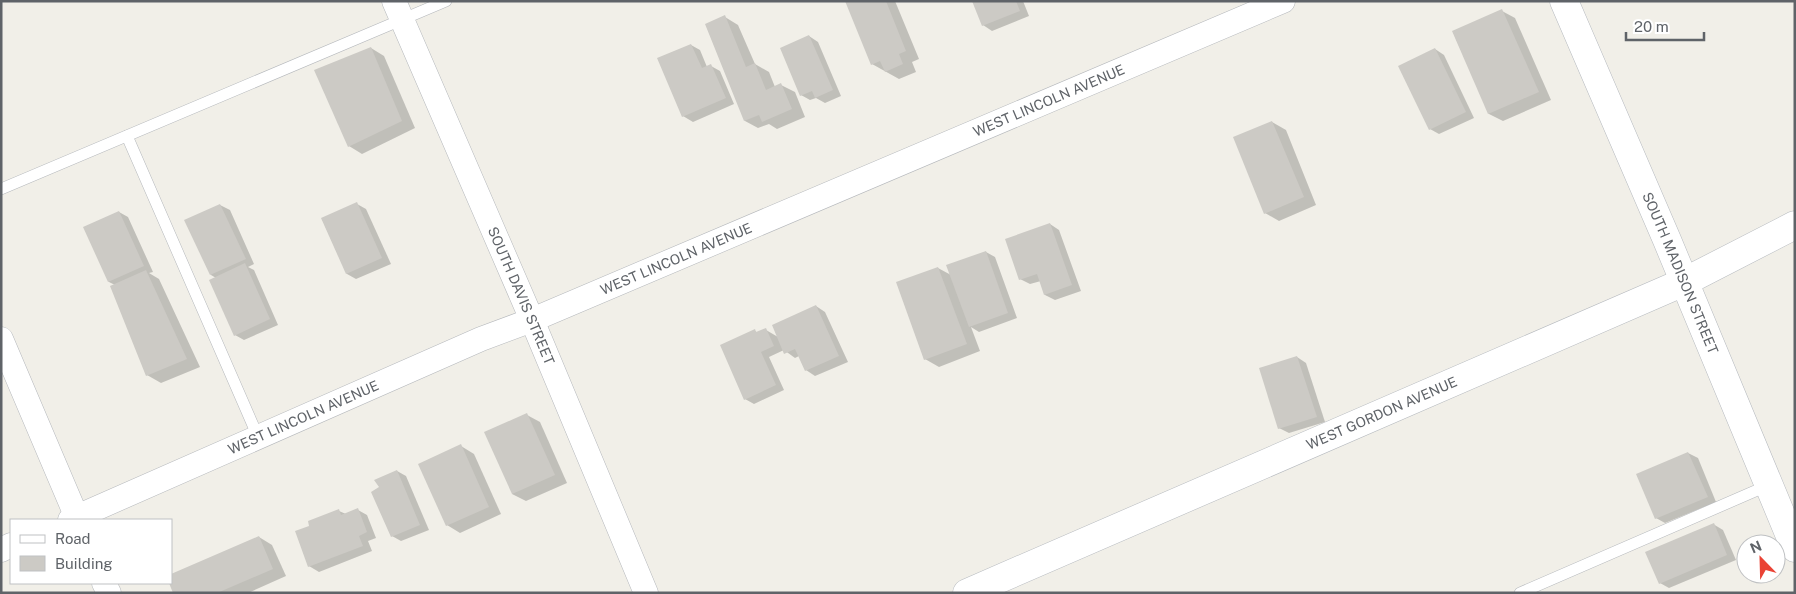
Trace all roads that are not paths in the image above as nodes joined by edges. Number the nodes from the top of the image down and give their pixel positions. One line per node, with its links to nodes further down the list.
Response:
1 (446, 1): 4 (lane)
2 (1283, 1): 9 (street, WEST LINCOLN AVENUE)
3 (1564, 1): 8 (street, SOUTH MADISON STREET)
4 (398, 11): 5 (lane); 9 (street, SOUTH DAVIS STREET)
5 (127, 136): 6 (lane); 11 (lane)
6 (1, 189)
7 (1795, 225): 8 (street, WEST GORDON AVENUE)
8 (1684, 282): 12 (street, SOUTH MADISON STREET); 16 (street, WEST GORDON AVENUE)
9 (532, 320): 11 (street, WEST LINCOLN AVENUE); 15 (street, SOUTH DAVIS STREET)
10 (1, 339): 13 (street)
11 (259, 439): 13 (street, WEST LINCOLN AVENUE)
12 (1769, 485): 14 (street, SOUTH MADISON STREET); 17 (lane)
13 (75, 519)
14 (1795, 548)
15 (646, 593)
16 (967, 593)
17 (1520, 593)

